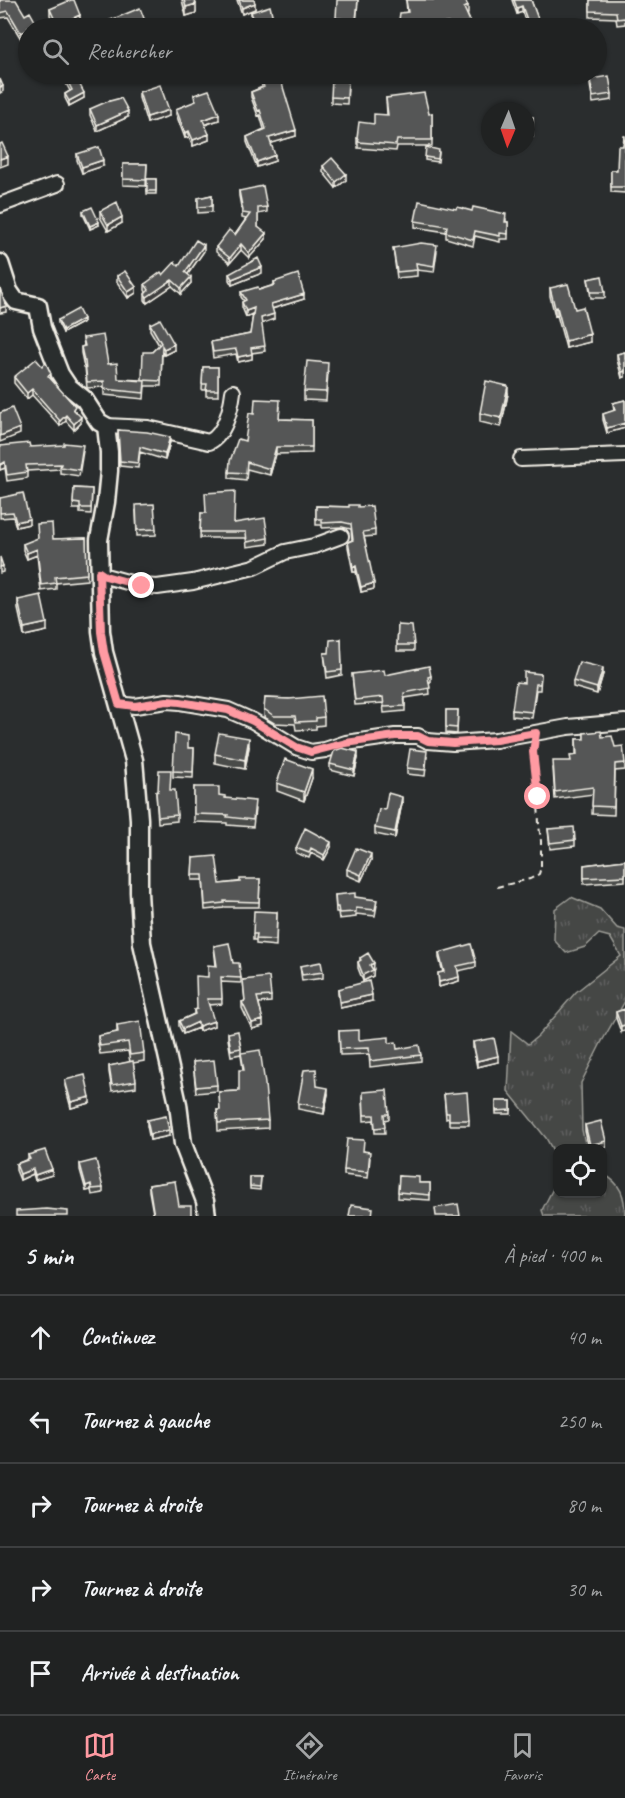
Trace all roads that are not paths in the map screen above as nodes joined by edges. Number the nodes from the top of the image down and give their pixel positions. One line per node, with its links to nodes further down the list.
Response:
1 (57, 184): 2 (street)
2 (0, 205)
3 (0, 263): 5 (street)
4 (233, 392): 5 (street)
5 (106, 426): 9 (street)
6 (625, 455): 7 (street)
7 (521, 459)
8 (341, 536): 9 (street)
9 (99, 572): 10 (street)
10 (119, 704): 11 (street); 12 (street)
11 (625, 722)
12 (207, 1216)

